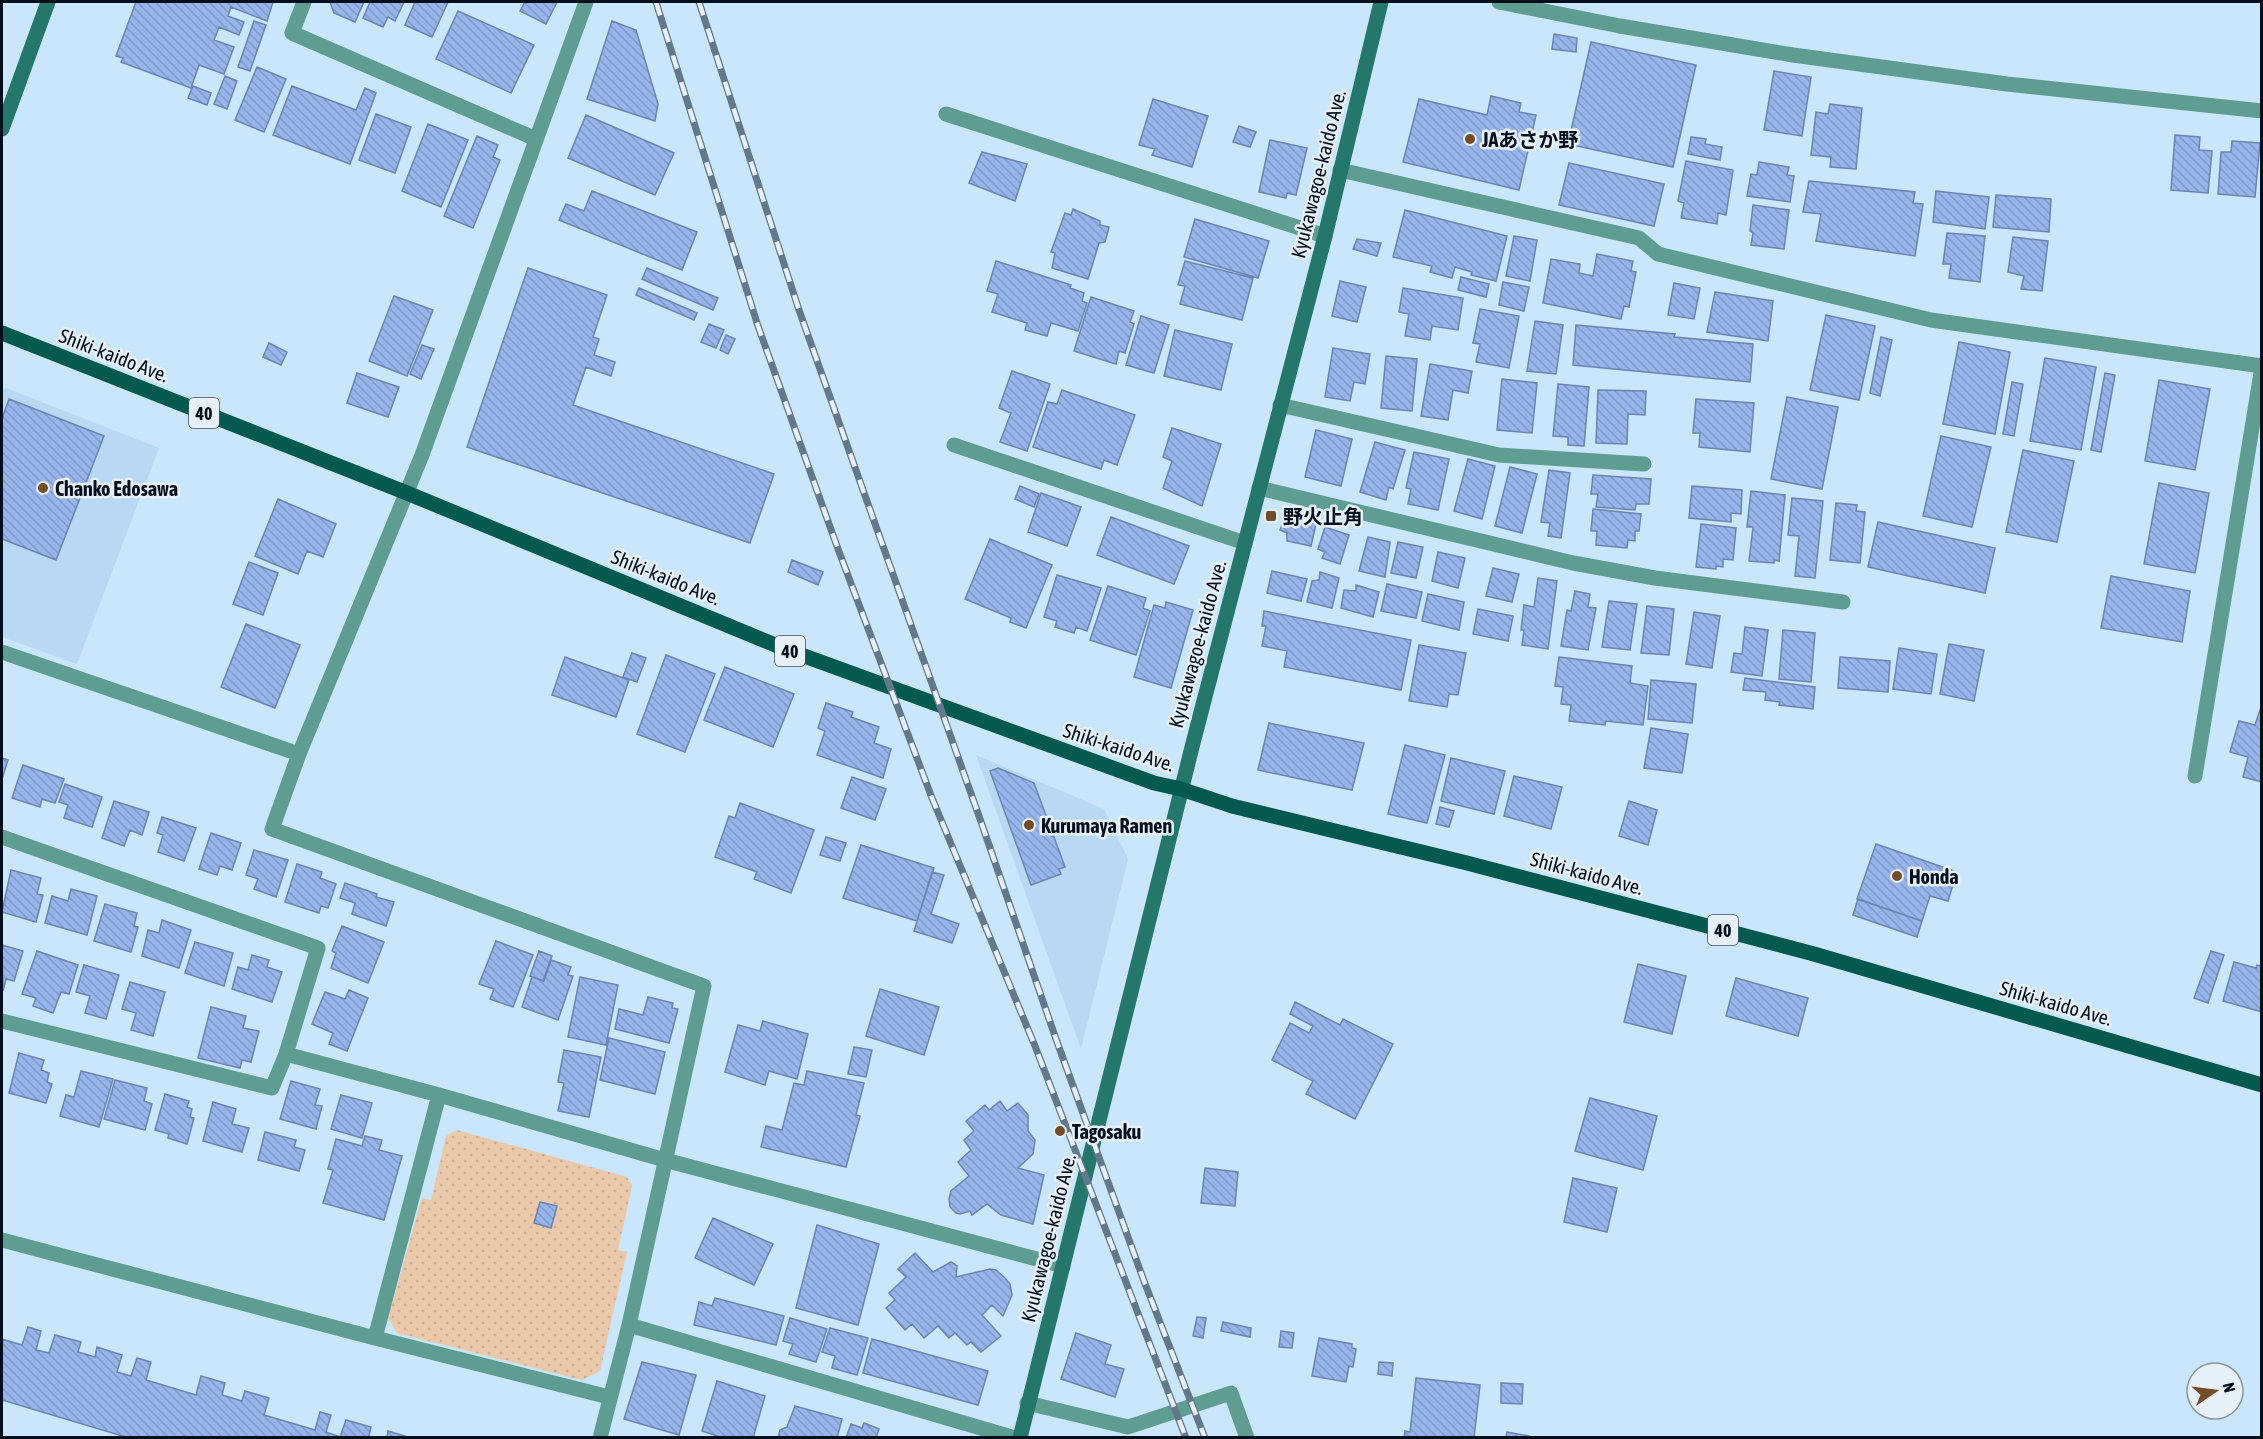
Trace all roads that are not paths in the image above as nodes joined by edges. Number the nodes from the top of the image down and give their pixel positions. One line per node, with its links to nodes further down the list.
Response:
1 (48, 2): 8 (main road)
2 (304, 2): 9 (street)
3 (586, 2): 9 (street)
4 (1381, 2): 10 (main road, Kyukawagoe-kaido Ave.)
5 (1499, 2): 6 (street)
6 (2262, 111)
7 (946, 114): 11 (street)
8 (2, 129)
9 (536, 139): 18 (street)
10 (1340, 170): 11 (main road, Kyukawagoe-kaido Ave.); 13 (street)
11 (1325, 236): 14 (main road, Kyukawagoe-kaido Ave.)
12 (2, 333): 18 (main road, Shiki-kaido Ave. / 40)
13 (2262, 367): 23 (street)
14 (1281, 405): 16 (street); 17 (main road, Kyukawagoe-kaido Ave.)
15 (954, 445): 19 (street)
16 (1644, 464)
17 (1259, 488): 19 (main road, Kyukawagoe-kaido Ave.); 20 (street)
18 (407, 493): 22 (street); 24 (main road, Shiki-kaido Ave. / 40)
19 (1245, 543): 24 (main road, Kyukawagoe-kaido Ave.)
20 (1843, 602)
21 (2, 652): 22 (street)
22 (299, 754): 30 (street)
23 (2195, 776)
24 (1181, 789): 28 (main road, Shiki-kaido Ave. / 40); 32 (main road, Kyukawagoe-kaido Ave.)
25 (2, 837): 27 (street)
26 (2, 1021): 27 (street)
27 (286, 1054): 29 (street)
28 (2262, 1085)
29 (439, 1095): 30 (street); 34 (street)
30 (665, 1160): 32 (street); 33 (street)
31 (2, 1240): 34 (street)
32 (1063, 1266): 36 (main road, Kyukawagoe-kaido Ave.)
33 (629, 1325): 35 (street); 38 (street)
34 (375, 1338): 35 (street)
35 (609, 1397): 37 (street)
36 (1027, 1403): 39 (main road, Kyukawagoe-kaido Ave.); 40 (street)
37 (600, 1437)
38 (1015, 1437)
39 (1020, 1437)
40 (1247, 1437)

